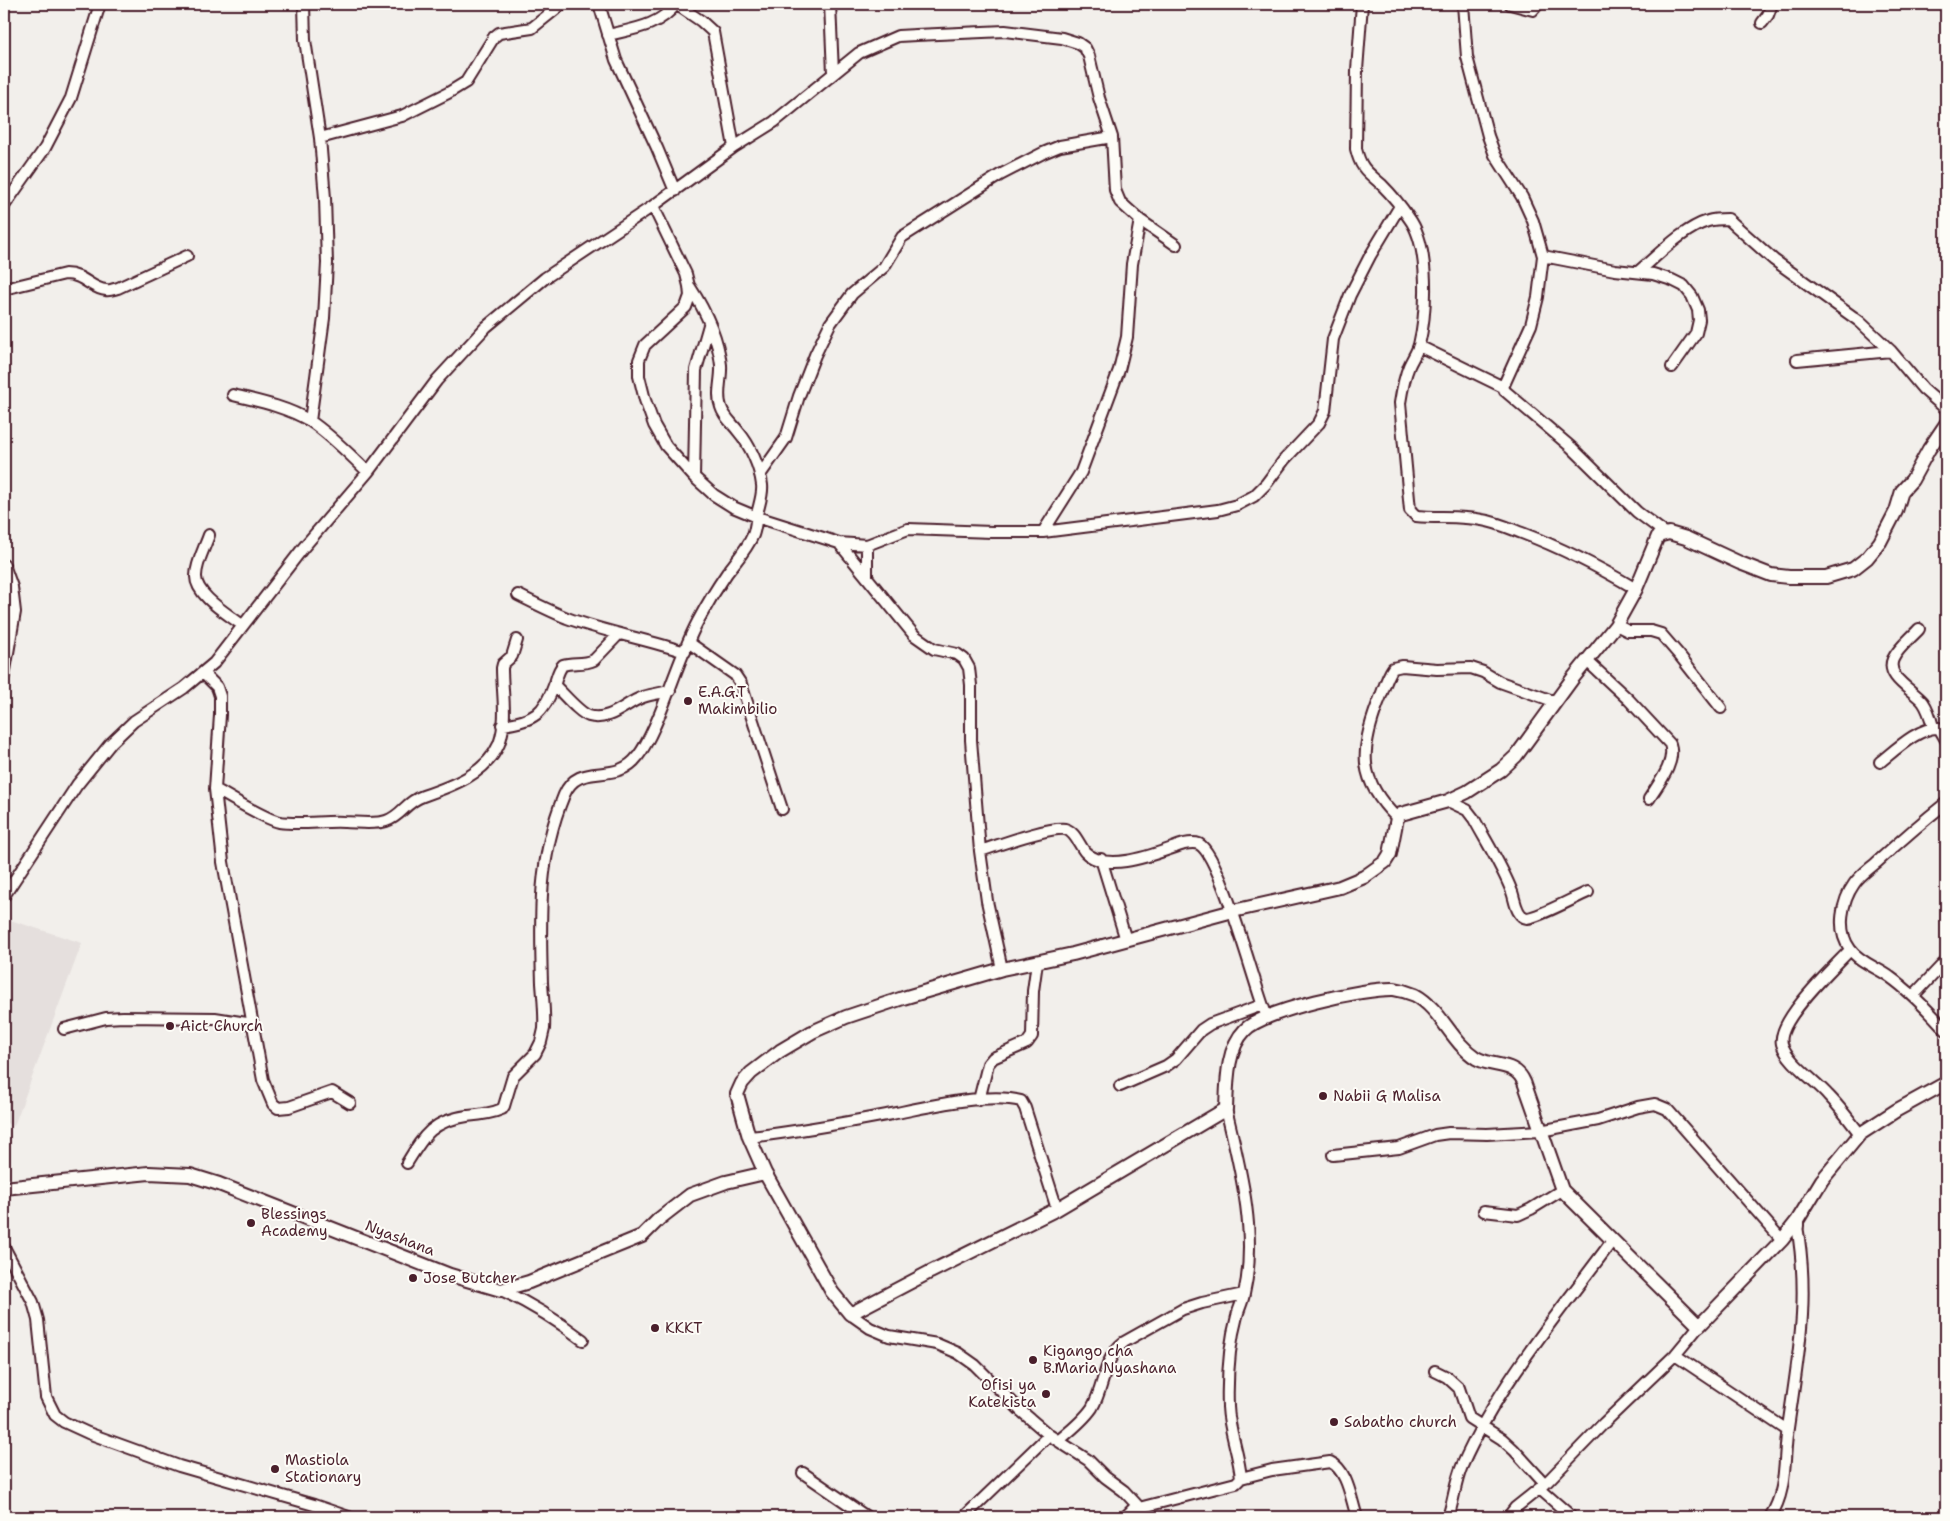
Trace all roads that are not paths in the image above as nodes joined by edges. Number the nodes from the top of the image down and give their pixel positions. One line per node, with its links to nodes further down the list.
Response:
1 (100, 4): 19 (street)
2 (304, 4): 15 (street)
3 (562, 4): 15 (street)
4 (599, 4): 13 (street)
5 (676, 4): 13 (street); 17 (street)
6 (830, 4): 14 (street)
7 (1362, 4): 21 (street)
8 (1463, 4): 25 (street)
9 (1510, 4): 10 (street)
10 (1538, 4)
11 (1772, 4): 12 (street)
12 (1762, 23)
13 (608, 35): 18 (street)
14 (833, 73): 16 (street); 17 (street)
15 (320, 138): 37 (street)
16 (1112, 138): 22 (street); 40 (street)
17 (734, 147): 18 (street)
18 (675, 191): 20 (street)
19 (4, 206)
20 (654, 206): 27 (street); 39 (street)
21 (1400, 206): 30 (street); 43 (street)
22 (1140, 220): 23 (street); 43 (street)
23 (1176, 245)
24 (187, 256): 28 (street)
25 (1542, 256): 26 (street); 34 (street)
26 (1639, 271): 31 (street); 33 (street)
27 (690, 286): 29 (street); 41 (street)
28 (4, 289)
29 (710, 324): 40 (street); 41 (street)
30 (1419, 346): 34 (street); 50 (street)
31 (1891, 351): 32 (street); 36 (street)
32 (1797, 360)
33 (1672, 367)
34 (1503, 387): 44 (street)
35 (233, 395): 37 (street)
36 (1946, 409)
37 (310, 421): 39 (street)
38 (1946, 424): 44 (street)
39 (368, 472): 53 (street)
40 (760, 475): 42 (street)
41 (694, 477): 42 (street)
42 (757, 517): 46 (street); 57 (street)
43 (1043, 532): 47 (street)
44 (1665, 533): 50 (street)
45 (209, 535): 53 (street)
46 (839, 543): 47 (street); 49 (street)
47 (867, 544): 49 (street)
48 (4, 565): 60 (street)
49 (867, 577): 75 (street)
50 (1636, 588): 52 (street)
51 (518, 595): 55 (street)
52 (1616, 624): 58 (street); 64 (street)
53 (242, 626): 59 (street)
54 (1919, 629): 66 (street)
55 (618, 634): 57 (street); 61 (street)
56 (517, 640): 65 (street)
57 (687, 647): 62 (street); 73 (street)
58 (1586, 660): 63 (street); 70 (street)
59 (203, 674): 69 (street); 78 (street)
60 (4, 676)
61 (554, 684): 62 (street); 65 (street)
62 (670, 692): 99 (street)
63 (1556, 702): 71 (street); 74 (street)
64 (1721, 708)
65 (502, 725): 69 (street)
66 (1933, 728): 67 (street); 68 (street)
67 (1946, 740)
68 (1880, 762)
69 (215, 790): 87 (street)
70 (1649, 799)
71 (1448, 801): 74 (street); 77 (street)
72 (1946, 803): 81 (street)
73 (782, 809)
74 (1397, 818): 79 (street)
75 (980, 851): 76 (street); 84 (street)
76 (1101, 860): 79 (street); 80 (street)
77 (1588, 892)
78 (4, 896)
79 (1233, 912): 80 (street); 86 (street)
80 (1126, 940): 83 (street)
81 (1850, 950): 85 (street); 96 (street)
82 (1946, 961): 85 (street)
83 (1037, 962): 84 (street); 92 (street)
84 (1002, 969): 97 (street)
85 (1913, 996): 89 (street)
86 (1265, 1011): 91 (street); 94 (street); 95 (street)
87 (253, 1024): 88 (street); 93 (street)
88 (64, 1029)
89 (1946, 1030)
90 (1946, 1083): 96 (street)
91 (1120, 1086)
92 (979, 1100): 97 (street); 103 (street)
93 (350, 1103)
94 (1226, 1110): 103 (street); 110 (street)
95 (1540, 1131): 98 (street); 102 (street); 106 (street)
96 (1860, 1134): 105 (street)
97 (748, 1137): 100 (street)
98 (1332, 1155)
99 (407, 1163)
100 (765, 1173): 109 (street); 111 (street)
101 (4, 1188): 109 (street, Nyashana)
102 (1562, 1190): 104 (street); 107 (street)
103 (1057, 1209): 111 (street)
104 (1484, 1211)
105 (1797, 1224): 106 (street); 117 (street)
106 (1782, 1240): 112 (street)
107 (1612, 1241): 112 (street); 116 (street)
108 (4, 1248): 124 (street)
109 (500, 1290): 113 (street)
110 (1244, 1294): 119 (street); 121 (street)
111 (850, 1314): 118 (street)
112 (1699, 1326): 114 (street)
113 (583, 1340)
114 (1675, 1355): 117 (street); 122 (street)
115 (1434, 1371): 116 (street)
116 (1482, 1427): 122 (street); 129 (street)
117 (1787, 1430): 132 (street)
118 (1049, 1435): 119 (street); 126 (street)
119 (1058, 1441): 123 (street)
120 (803, 1473): 125 (street)
121 (1241, 1478): 123 (street); 128 (street)
122 (1542, 1486): 130 (street); 131 (street)
123 (1140, 1510): 127 (street)
124 (348, 1517)
125 (867, 1517)
126 (964, 1517)
127 (1126, 1517)
128 (1357, 1517)
129 (1448, 1517)
130 (1508, 1517)
131 (1572, 1517)
132 (1770, 1517)

